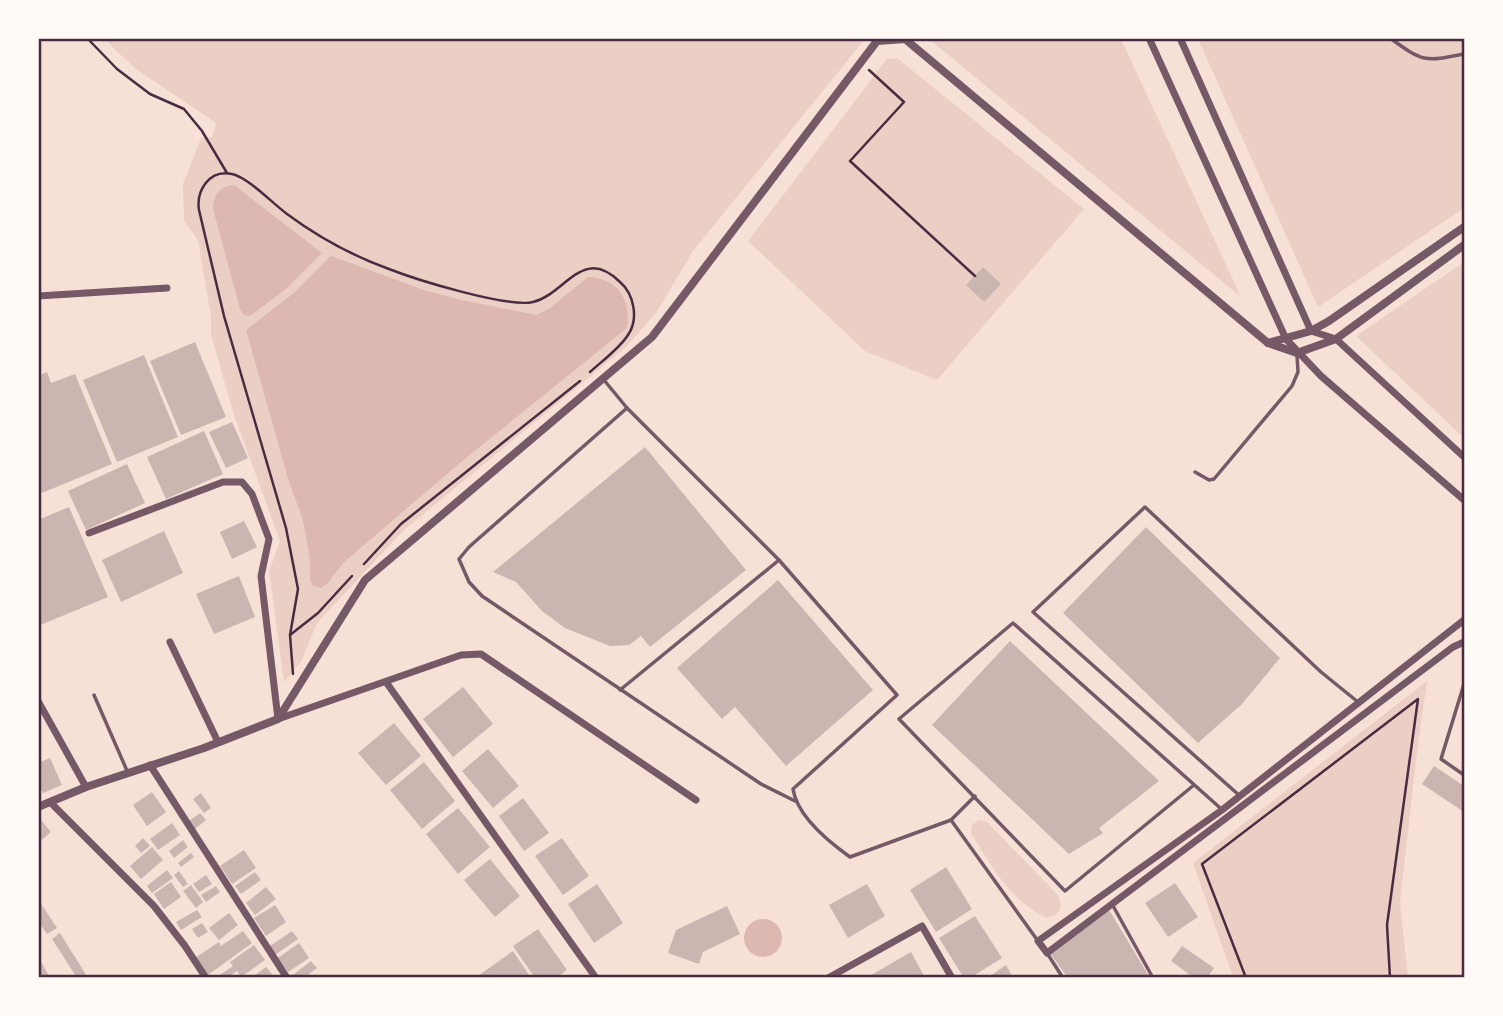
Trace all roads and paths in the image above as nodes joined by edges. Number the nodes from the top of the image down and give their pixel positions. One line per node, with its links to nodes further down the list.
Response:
1 (87, 38): 8 (path)
2 (1149, 38): 15 (street)
3 (1180, 38): 14 (street)
4 (1390, 38): 6 (lane)
5 (891, 39): 7 (street); 17 (street)
6 (1465, 54)
7 (861, 62): 11 (path); 19 (street)
8 (227, 173): 26 (path); 29 (path)
9 (1465, 227): 14 (street)
10 (1465, 245): 16 (street)
11 (975, 276)
12 (167, 288): 13 (street)
13 (38, 296)
14 (1311, 331): 15 (street); 16 (street)
15 (1286, 339): 17 (street); 18 (street)
16 (1336, 340): 18 (street); 21 (street)
17 (1268, 343): 18 (street)
18 (1297, 352): 22 (lane); 23 (street)
19 (603, 379): 20 (lane); 36 (street)
20 (627, 408): 25 (lane); 34 (lane)
21 (1465, 457)
22 (1195, 472)
23 (1465, 500)
24 (89, 533): 39 (street)
25 (779, 560): 34 (lane); 49 (lane)
26 (364, 564)
27 (354, 574): 29 (path)
28 (1465, 620): 38 (street)
29 (290, 635): 36 (path)
30 (170, 642): 40 (street)
31 (1465, 642): 54 (street)
32 (386, 682): 39 (street); 48 (street); 57 (street)
33 (1465, 684): 43 (lane)
34 (620, 690): 49 (lane)
35 (94, 695): 42 (lane)
36 (295, 695): 39 (street)
37 (38, 701): 45 (street)
38 (1359, 703): 47 (street); 47 (lane)
39 (278, 719): 40 (street)
40 (218, 743): 41 (street)
41 (150, 765): 42 (street); 59 (street)
42 (128, 773): 45 (street)
43 (1465, 775)
44 (1194, 785): 46 (lane); 46 (lane); 52 (lane)
45 (86, 788): 50 (street)
46 (975, 796): 53 (lane)
47 (1240, 796): 52 (street)
48 (696, 800)
49 (795, 801): 53 (lane)
50 (50, 803): 51 (street); 58 (street)
51 (38, 807)
52 (1222, 810): 55 (street)
53 (951, 820): 55 (lane)
54 (1112, 904): 56 (street); 64 (lane)
55 (1038, 941): 56 (street)
56 (1047, 953): 63 (lane)
57 (594, 975): 60 (street)
58 (206, 978)
59 (287, 978)
60 (584, 978)
61 (828, 978): 62 (street)
62 (952, 978)
63 (1063, 978)
64 (1153, 978)
65 (1246, 978): 66 (path)
66 (1390, 978)

